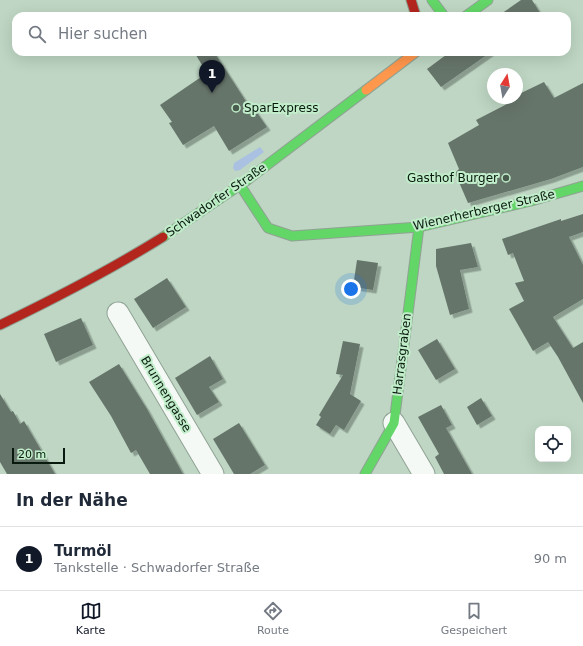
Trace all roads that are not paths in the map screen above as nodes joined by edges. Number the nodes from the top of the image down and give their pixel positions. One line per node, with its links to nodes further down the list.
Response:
1 (411, 0): 4 (street)
2 (432, 0): 5 (street)
3 (488, 0): 6 (street)
4 (415, 12)
5 (441, 12)
6 (472, 12)
7 (411, 56): 8 (street, Schwadorfer Straße)
8 (240, 186): 10 (street, Wienerherberger Straße); 12 (street, Schwadorfer Straße)
9 (583, 186): 10 (street, Wienerherberger Straße)
10 (419, 227): 13 (street, Harrasgraben)
11 (118, 314): 14 (street, Brunnengasse)
12 (0, 326)
13 (394, 423): 15 (street, Harrasgraben); 16 (street)
14 (213, 474)
15 (365, 474)
16 (424, 474)

